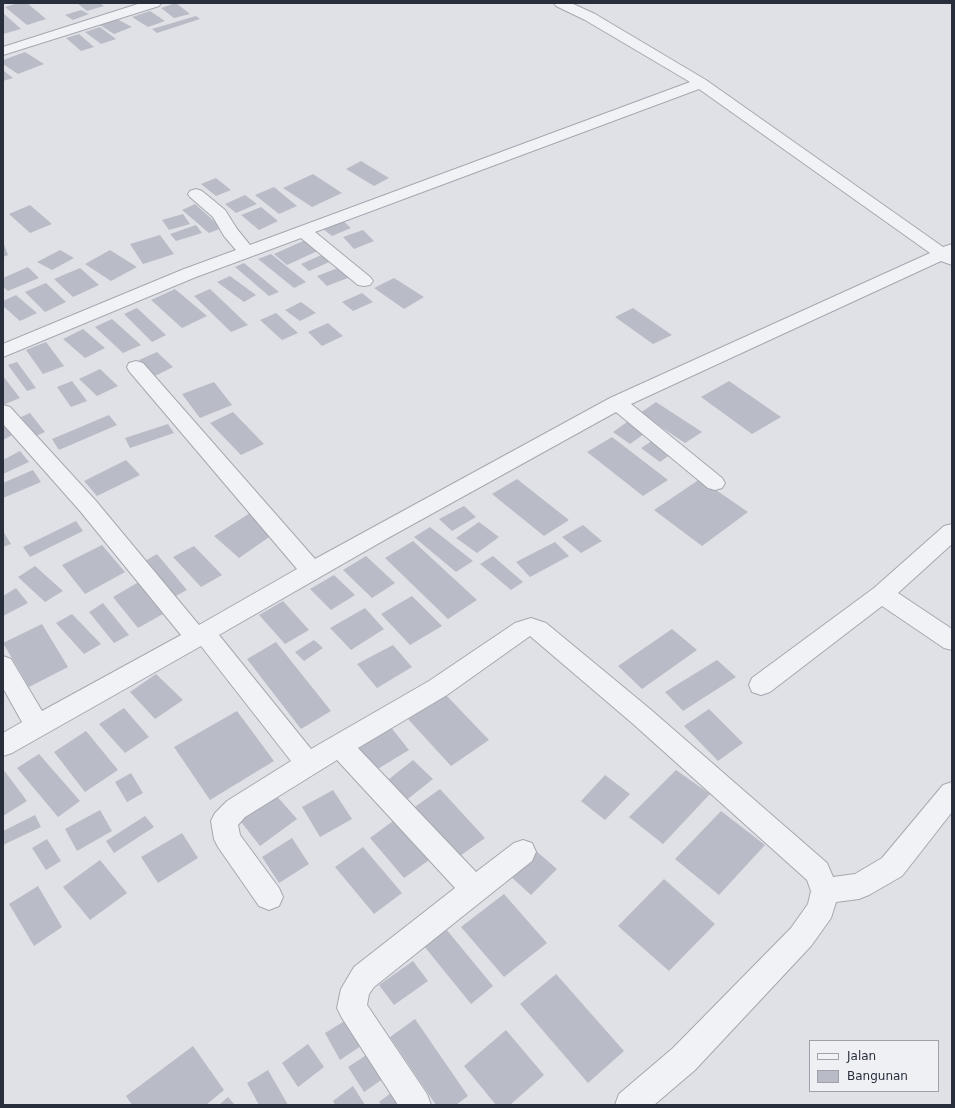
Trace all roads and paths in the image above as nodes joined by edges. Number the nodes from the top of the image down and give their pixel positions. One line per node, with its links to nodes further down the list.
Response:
1 (103, 3): 4 (street)
2 (154, 3): 4 (street)
3 (561, 3): 6 (street)
4 (117, 14): 5 (street)
5 (3, 51)
6 (701, 83): 8 (street); 10 (street)
7 (196, 194): 9 (street)
8 (303, 231): 9 (street); 11 (street)
9 (247, 252): 12 (street)
10 (948, 254): 14 (street)
11 (364, 281)
12 (3, 351)
13 (136, 367): 18 (street)
14 (617, 403): 16 (street); 18 (street)
15 (3, 412): 20 (street)
16 (715, 483)
17 (952, 532): 19 (street)
18 (312, 571): 20 (street)
19 (882, 594): 21 (street); 23 (street)
20 (200, 635): 24 (street); 27 (street)
21 (952, 641)
22 (3, 666): 24 (street)
23 (761, 685)
24 (37, 726): 25 (street)
25 (3, 745)
26 (340, 746): 27 (street); 30 (street); 31 (street)
27 (308, 764): 32 (street)
28 (952, 793): 31 (street)
29 (523, 852): 30 (street)
30 (475, 890): 33 (street)
31 (825, 891): 34 (street)
32 (269, 897)
33 (416, 1105)
34 (630, 1105)

